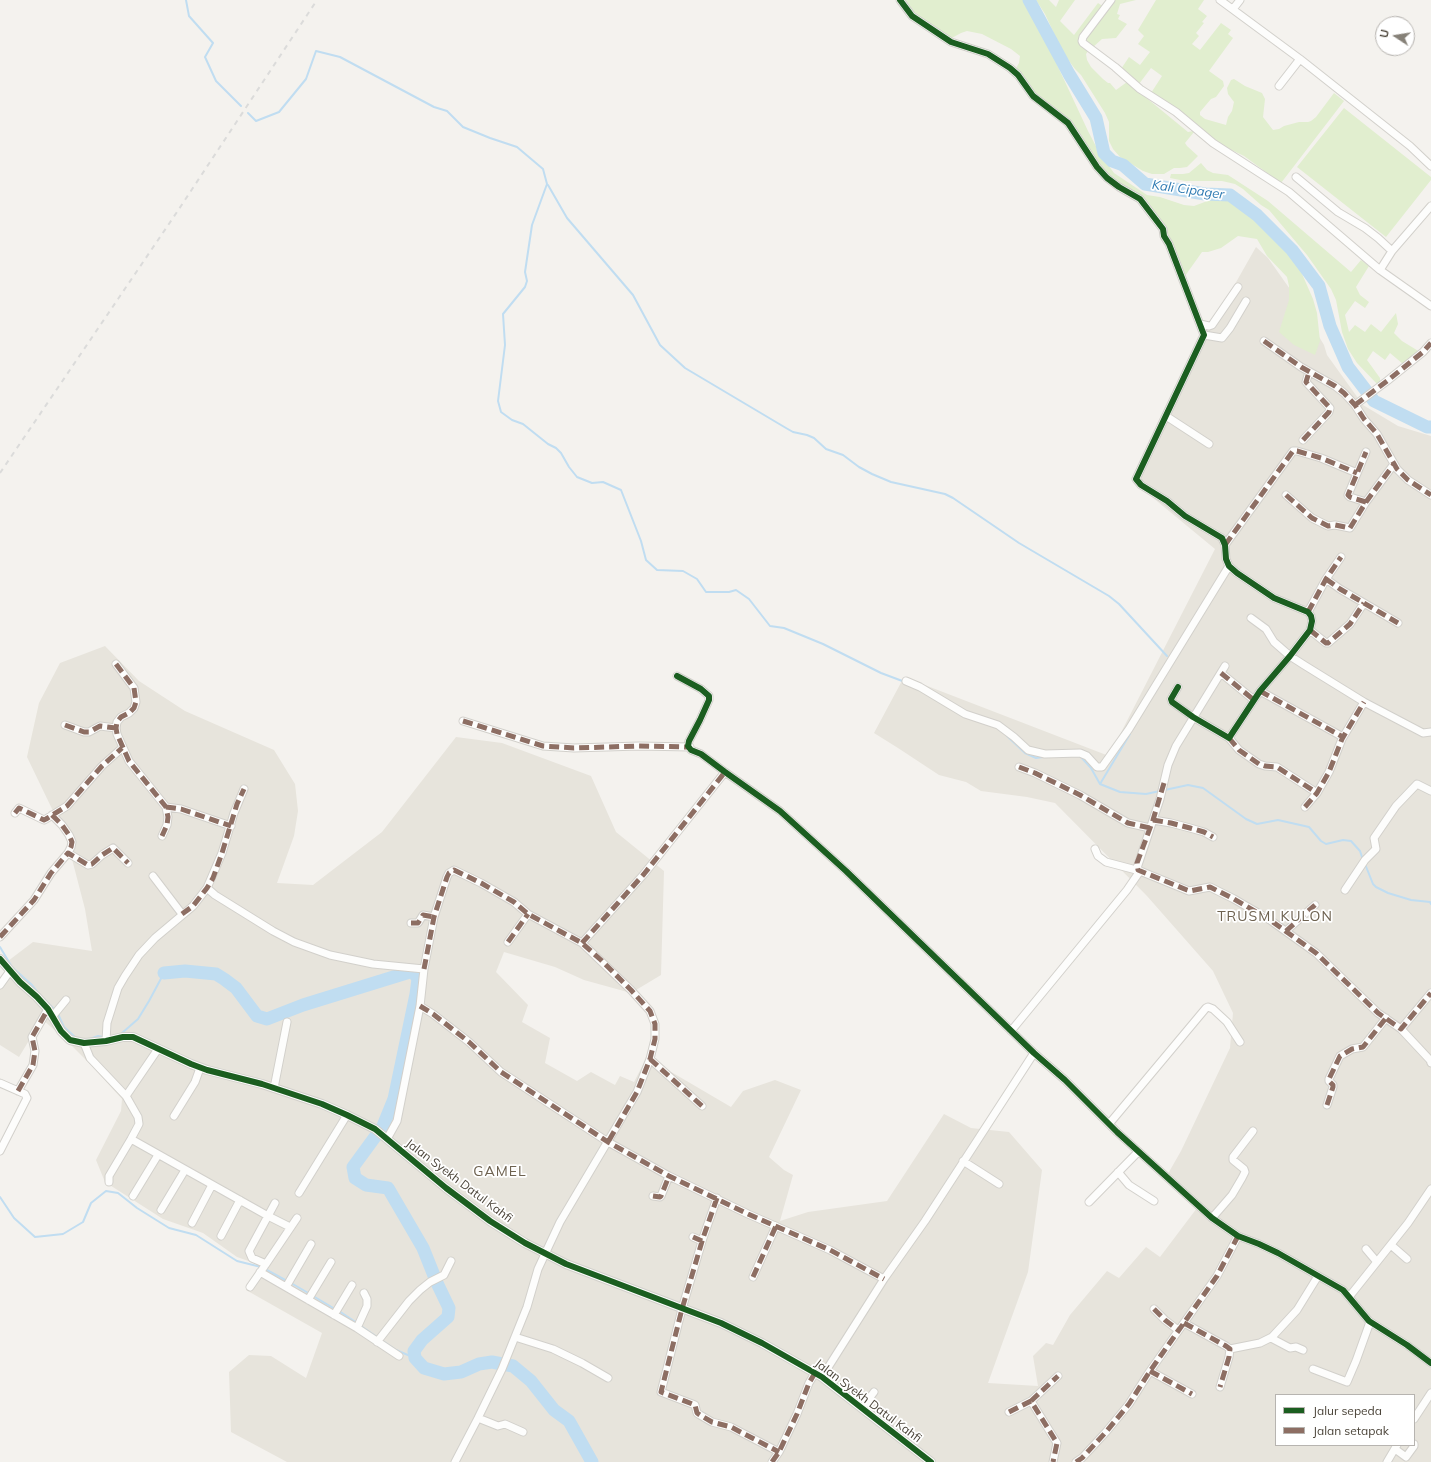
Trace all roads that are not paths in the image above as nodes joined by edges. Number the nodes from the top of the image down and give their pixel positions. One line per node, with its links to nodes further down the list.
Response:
1 (900, 0): 16 (street)
2 (1111, 0): 12 (street)
3 (1220, 0): 5 (street)
4 (1240, 0): 5 (street)
5 (1233, 9): 6 (street)
6 (1300, 59): 7 (street); 8 (street)
7 (1279, 86)
8 (1431, 166)
9 (1296, 177): 11 (street)
10 (1431, 206): 11 (street)
11 (1392, 251): 12 (street)
12 (1380, 270): 15 (street)
13 (1238, 287): 16 (street)
14 (1246, 301): 17 (street)
15 (1431, 306)
16 (1200, 324): 17 (street)
17 (1204, 335): 22 (street)
18 (1264, 341): 20 (street)
19 (1431, 343): 21 (street)
20 (1309, 372): 21 (street); 23 (street)
21 (1355, 405): 26 (street)
22 (1166, 416): 24 (street); 31 (street)
23 (1303, 440)
24 (1209, 444)
25 (1366, 452): 27 (street)
26 (1394, 464): 29 (street); 30 (street)
27 (1357, 473): 30 (street); 31 (street)
28 (1286, 495): 30 (street)
29 (1431, 495)
30 (1366, 502)
31 (1225, 545): 33 (street)
32 (1341, 556): 34 (street)
33 (1229, 566): 36 (street); 45 (street)
34 (1326, 579): 35 (street); 36 (street)
35 (1364, 603): 38 (street); 39 (street)
36 (1308, 612): 39 (street)
37 (1251, 618): 40 (street)
38 (1398, 623)
39 (1310, 630): 40 (street)
40 (1290, 656): 47 (street); 49 (street)
41 (116, 664): 53 (street)
42 (1225, 666): 43 (street)
43 (1221, 673): 48 (street); 50 (street)
44 (677, 676): 57 (street)
45 (906, 681)
46 (1178, 687): 50 (street)
47 (1260, 691): 48 (street); 55 (street)
48 (1254, 700): 56 (street)
49 (1364, 702): 54 (street); 55 (street)
50 (1193, 717): 56 (street); 68 (street)
51 (463, 721): 57 (street)
52 (65, 725): 53 (street)
53 (116, 728): 58 (street)
54 (1431, 732)
55 (1343, 737): 63 (street)
56 (1229, 738): 63 (street)
57 (690, 747): 60 (street)
58 (122, 748): 64 (street); 67 (street)
59 (1019, 767): 68 (street)
60 (725, 772): 87 (street); 99 (street)
61 (244, 789): 69 (street)
62 (1431, 790): 78 (street)
63 (1317, 792): 65 (street)
64 (166, 807): 69 (street); 70 (street)
65 (1305, 807)
66 (15, 813): 67 (street)
67 (52, 814): 73 (street)
68 (1152, 824): 71 (street); 75 (street)
69 (231, 826): 77 (street)
70 (162, 836)
71 (1213, 837)
72 (1095, 849): 75 (street)
73 (68, 853): 74 (street); 85 (street)
74 (128, 863)
75 (1140, 871): 84 (street); 99 (street)
76 (153, 876): 80 (street)
77 (207, 888): 80 (street); 89 (street)
78 (1344, 890)
79 (1315, 905): 84 (street)
80 (182, 914): 100 (street)
81 (528, 914): 82 (street); 86 (street); 87 (street)
82 (434, 917): 83 (street); 89 (street)
83 (411, 923)
84 (1286, 931): 96 (street)
85 (0, 937)
86 (508, 942)
87 (582, 943): 105 (street)
88 (0, 959): 90 (street, Jalan Syekh Datul Kahfi)
89 (424, 969): 94 (street)
90 (10, 971): 91 (street); 95 (street, Jalan Syekh Datul Kahfi)
91 (0, 985)
92 (1431, 993): 98 (street)
93 (66, 1000): 95 (street)
94 (420, 1006): 118 (street); 120 (street)
95 (53, 1012): 102 (street, Jalan Syekh Datul Kahfi); 110 (street)
96 (1386, 1018): 98 (street); 112 (street)
97 (287, 1022): 109 (street)
98 (1401, 1029): 106 (street)
99 (1011, 1031): 104 (street)
100 (106, 1038): 102 (street, Jalan Syekh Datul Kahfi); 103 (street, Jalan Syekh Datul Kahfi)
101 (1240, 1042): 116 (street)
102 (84, 1043): 111 (street)
103 (158, 1049): 107 (street, Jalan Syekh Datul Kahfi); 111 (street)
104 (1034, 1053): 116 (street); 124 (street)
105 (650, 1059): 113 (street); 120 (street)
106 (1431, 1063)
107 (200, 1068): 109 (street, Jalan Syekh Datul Kahfi); 115 (street)
108 (0, 1083): 110 (street)
109 (274, 1088): 114 (street, Jalan Syekh Datul Kahfi)
110 (18, 1091): 121 (street)
111 (126, 1096): 119 (street)
112 (1327, 1105)
113 (702, 1106)
114 (347, 1115): 118 (street, Jalan Syekh Datul Kahfi); 132 (street)
115 (174, 1116)
116 (1109, 1124): 122 (street)
117 (1253, 1131): 143 (street)
118 (386, 1138): 154 (street, Jalan Syekh Datul Kahfi)
119 (131, 1139): 123 (street); 128 (street)
120 (608, 1142): 127 (street); 154 (street)
121 (0, 1151)
122 (1138, 1152): 126 (street); 143 (street)
123 (158, 1155): 125 (street); 133 (street)
124 (963, 1161): 129 (street); 162 (street)
125 (185, 1170): 130 (street); 140 (street)
126 (1118, 1172): 137 (street); 138 (street)
127 (669, 1176): 134 (street); 135 (street)
128 (109, 1182)
129 (999, 1184)
130 (212, 1185): 136 (street); 144 (street)
131 (1431, 1189): 152 (street)
132 (299, 1193)
133 (133, 1196)
134 (653, 1196)
135 (717, 1198): 145 (street); 150 (street)
136 (240, 1200): 141 (street); 147 (street)
137 (1154, 1201)
138 (1089, 1202)
139 (275, 1203): 141 (street)
140 (161, 1210)
141 (268, 1216): 146 (street); 159 (street)
142 (297, 1218): 146 (street)
143 (1212, 1218): 148 (street)
144 (192, 1223)
145 (776, 1226): 161 (street); 162 (street)
146 (290, 1227): 159 (street)
147 (221, 1236)
148 (1238, 1236): 160 (street); 173 (street)
149 (693, 1237): 150 (street)
150 (702, 1241): 169 (street)
151 (311, 1244): 163 (street)
152 (1391, 1245): 155 (street); 158 (street)
153 (1366, 1249): 158 (street)
154 (545, 1254): 169 (street, Jalan Syekh Datul Kahfi); 176 (street)
155 (1407, 1259)
156 (451, 1261): 178 (street)
157 (331, 1262): 167 (street)
158 (1377, 1262): 168 (street)
159 (263, 1268): 163 (street); 165 (street)
160 (1318, 1276): 168 (street); 177 (street)
161 (752, 1277)
162 (884, 1279): 185 (street)
163 (288, 1283): 167 (street)
164 (352, 1285): 171 (street)
165 (250, 1287)
166 (364, 1294): 174 (street)
167 (310, 1297): 171 (street)
168 (1349, 1297): 172 (street)
169 (682, 1308): 185 (street, Jalan Syekh Datul Kahfi); 200 (street)
170 (1154, 1309): 175 (street)
171 (336, 1310): 174 (street)
172 (1370, 1322): 182 (street); 183 (street)
173 (1184, 1323): 175 (street); 179 (street)
174 (358, 1325): 178 (street)
175 (1178, 1330): 184 (street)
176 (515, 1337): 187 (street); 196 (street)
177 (1271, 1338): 179 (street); 180 (street)
178 (379, 1339): 181 (street)
179 (1230, 1349): 188 (street)
180 (1303, 1350)
181 (399, 1356)
182 (1431, 1363)
183 (1313, 1369)
184 (1150, 1372): 191 (street); 205 (street)
185 (818, 1375): 193 (street, Jalan Syekh Datul Kahfi); 200 (street)
186 (1058, 1376): 192 (street)
187 (608, 1378)
188 (1220, 1387)
189 (874, 1392): 193 (street)
190 (1431, 1393): 195 (street)
191 (1192, 1394)
192 (1031, 1400): 194 (street); 204 (street)
193 (862, 1408): 203 (street, Jalan Syekh Datul Kahfi)
194 (1009, 1412)
195 (1415, 1417)
196 (478, 1418): 197 (street); 201 (street)
197 (523, 1432)
198 (1414, 1446): 199 (street)
199 (1396, 1447): 206 (street)
200 (779, 1452): 202 (street)
201 (454, 1462)
202 (772, 1462)
203 (931, 1462)
204 (1053, 1462)
205 (1076, 1462)
206 (1386, 1462)

